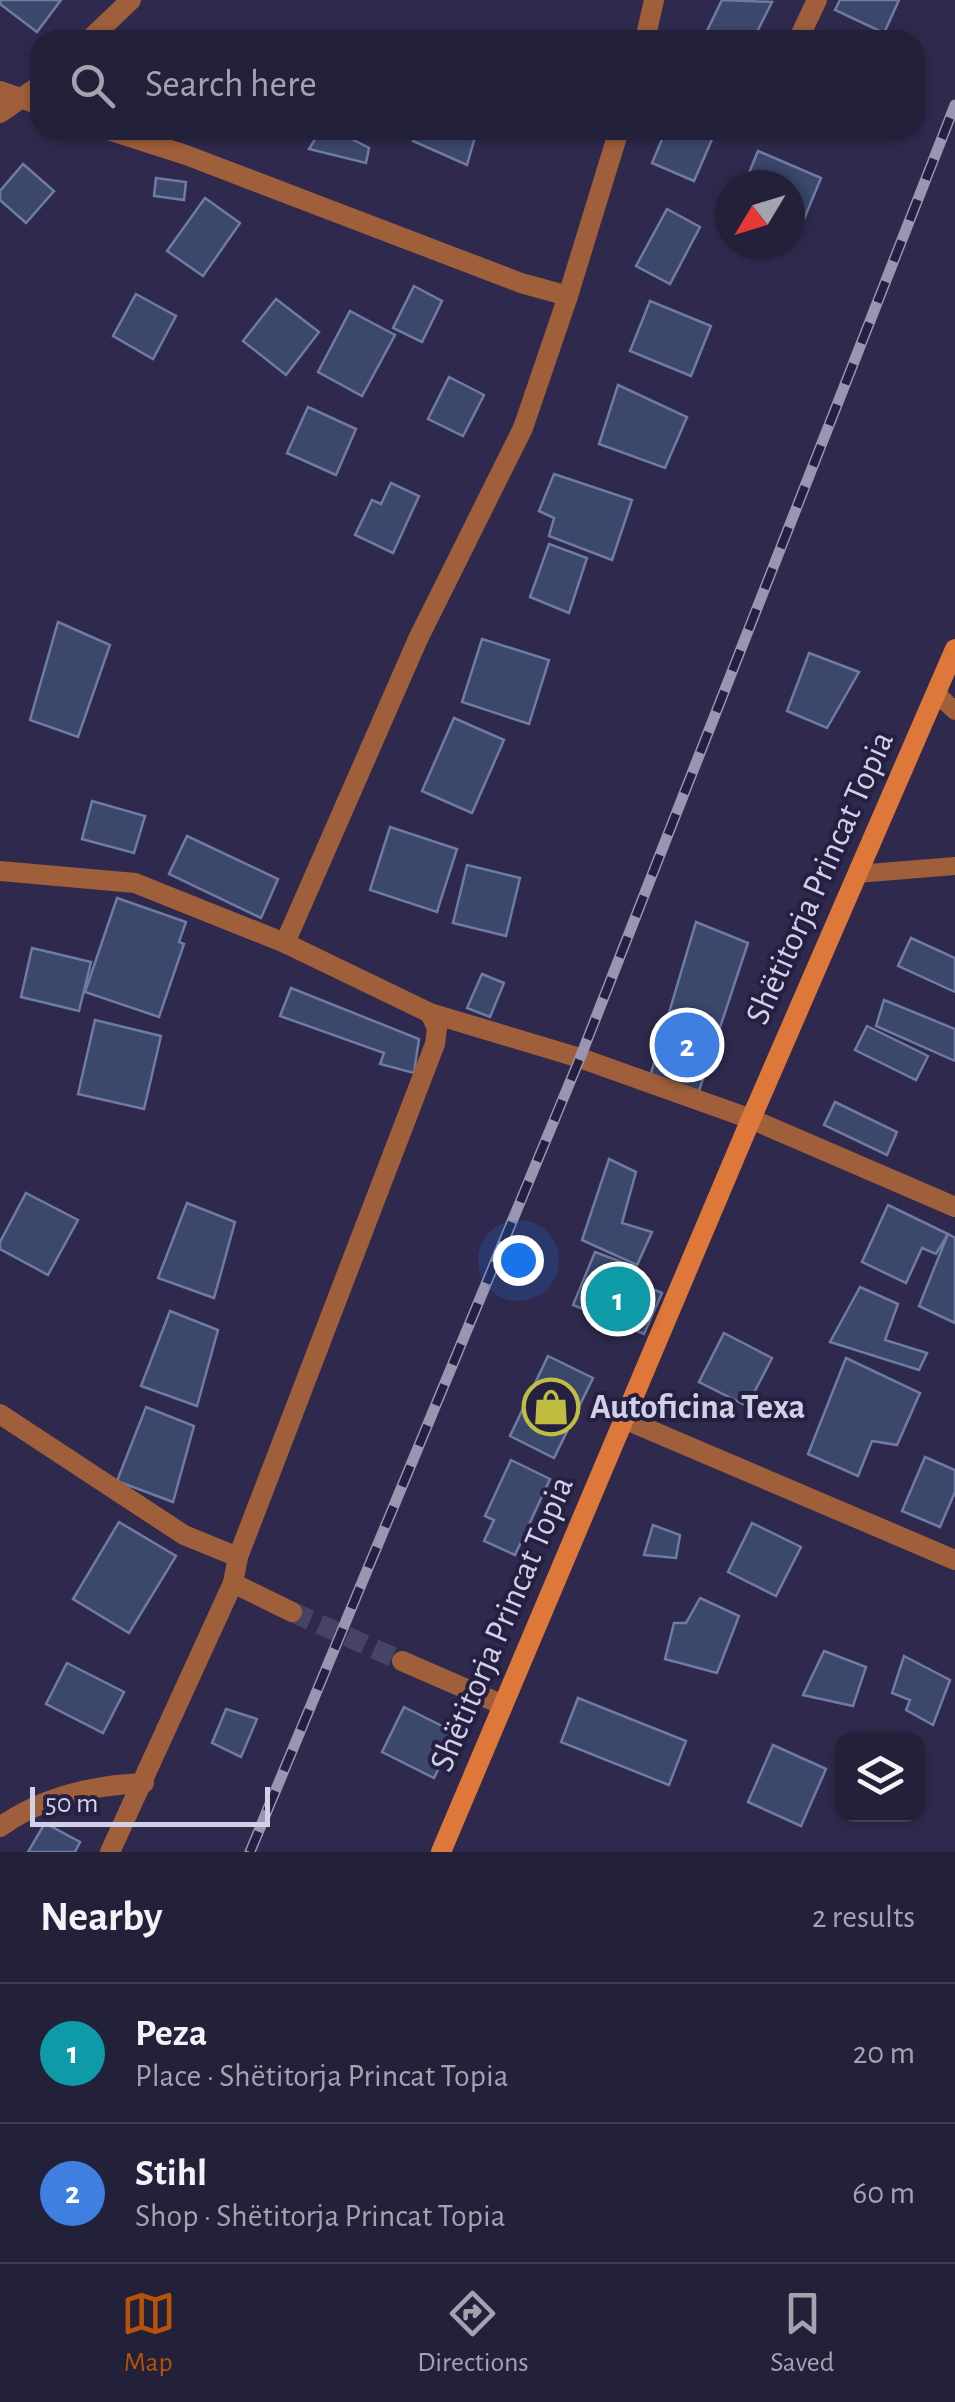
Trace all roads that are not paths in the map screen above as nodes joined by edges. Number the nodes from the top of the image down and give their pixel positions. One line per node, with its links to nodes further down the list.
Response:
1 (131, 0): 4 (street)
2 (654, 0): 5 (street)
3 (817, 0): 6 (street)
4 (100, 30)
5 (646, 30)
6 (803, 30)
7 (0, 91): 8 (street)
8 (30, 96)
9 (30, 99): 10 (street)
10 (0, 114)
11 (138, 140): 13 (street)
12 (616, 140): 13 (street)
13 (568, 296): 20 (street)
14 (955, 649): 15 (main road, Shëtitorja Princat Topia)
15 (936, 694): 16 (lane); 19 (main road, Shëtitorja Princat Topia)
16 (955, 711)
17 (955, 866): 19 (lane)
18 (0, 871): 20 (street)
19 (858, 874): 24 (main road, Shëtitorja Princat Topia)
20 (285, 943): 21 (street)
21 (430, 1013): 22 (street); 23 (street)
22 (464, 1026): 23 (street); 24 (street)
23 (435, 1044): 28 (street)
24 (750, 1119): 25 (street); 27 (main road, Shëtitorja Princat Topia)
25 (955, 1207)
26 (0, 1414): 28 (street)
27 (624, 1419): 29 (street); 33 (main road, Shëtitorja Princat Topia)
28 (238, 1557): 30 (street)
29 (955, 1560)
30 (233, 1583): 31 (street); 34 (street)
31 (292, 1612)
32 (402, 1661): 33 (street)
33 (503, 1705): 37 (main road, Shëtitorja Princat Topia)
34 (144, 1782): 35 (street); 36 (street)
35 (0, 1828)
36 (110, 1852)
37 (441, 1852)

